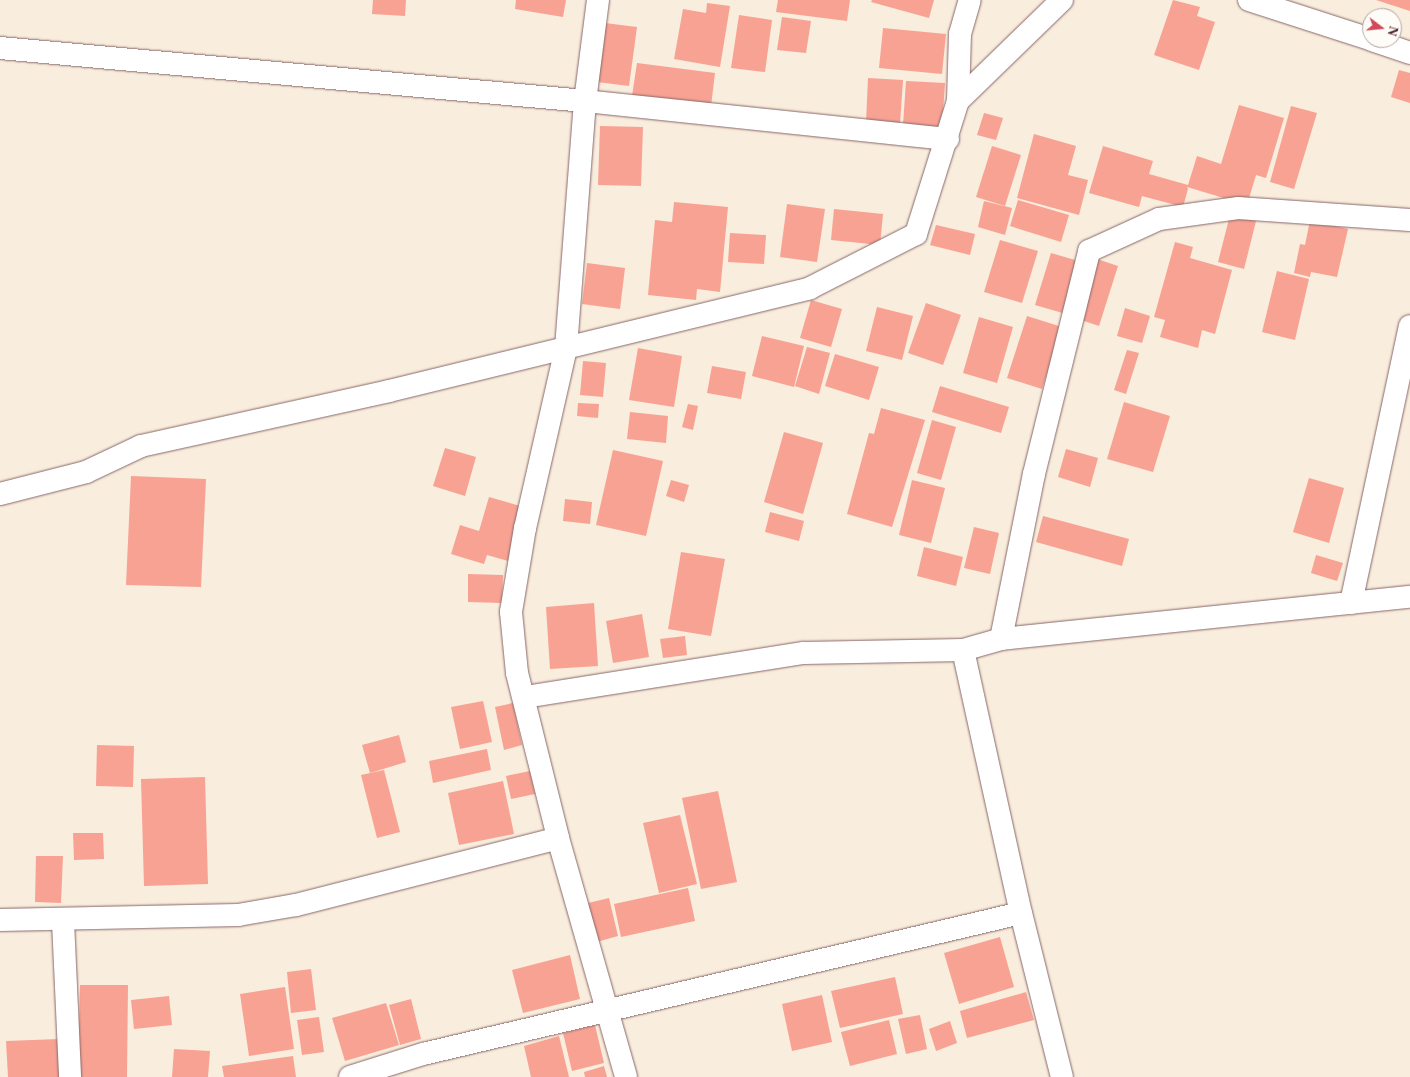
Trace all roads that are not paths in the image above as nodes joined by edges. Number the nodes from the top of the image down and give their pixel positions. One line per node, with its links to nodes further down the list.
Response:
1 (598, 0): 9 (street)
2 (970, 0): 10 (street)
3 (1062, 0): 10 (street)
4 (1249, 0): 5 (street)
5 (1362, 37)
6 (0, 48): 9 (street)
7 (1395, 48): 8 (street)
8 (1410, 53)
9 (585, 101): 11 (street); 14 (street)
10 (958, 102): 11 (street)
11 (948, 139): 14 (street)
12 (1410, 220): 18 (street)
13 (1410, 326): 17 (street)
14 (566, 348): 15 (street); 20 (street)
15 (0, 494)
16 (1410, 597): 17 (street)
17 (1351, 603): 18 (street)
18 (1001, 639): 19 (street)
19 (963, 650): 20 (street); 22 (street)
20 (524, 697): 21 (street)
21 (558, 838): 24 (street); 25 (street)
22 (1021, 913): 25 (street); 29 (street)
23 (0, 920): 24 (street)
24 (63, 920): 26 (street)
25 (609, 1011): 27 (street); 28 (street)
26 (70, 1077)
27 (350, 1077)
28 (626, 1077)
29 (1062, 1077)

